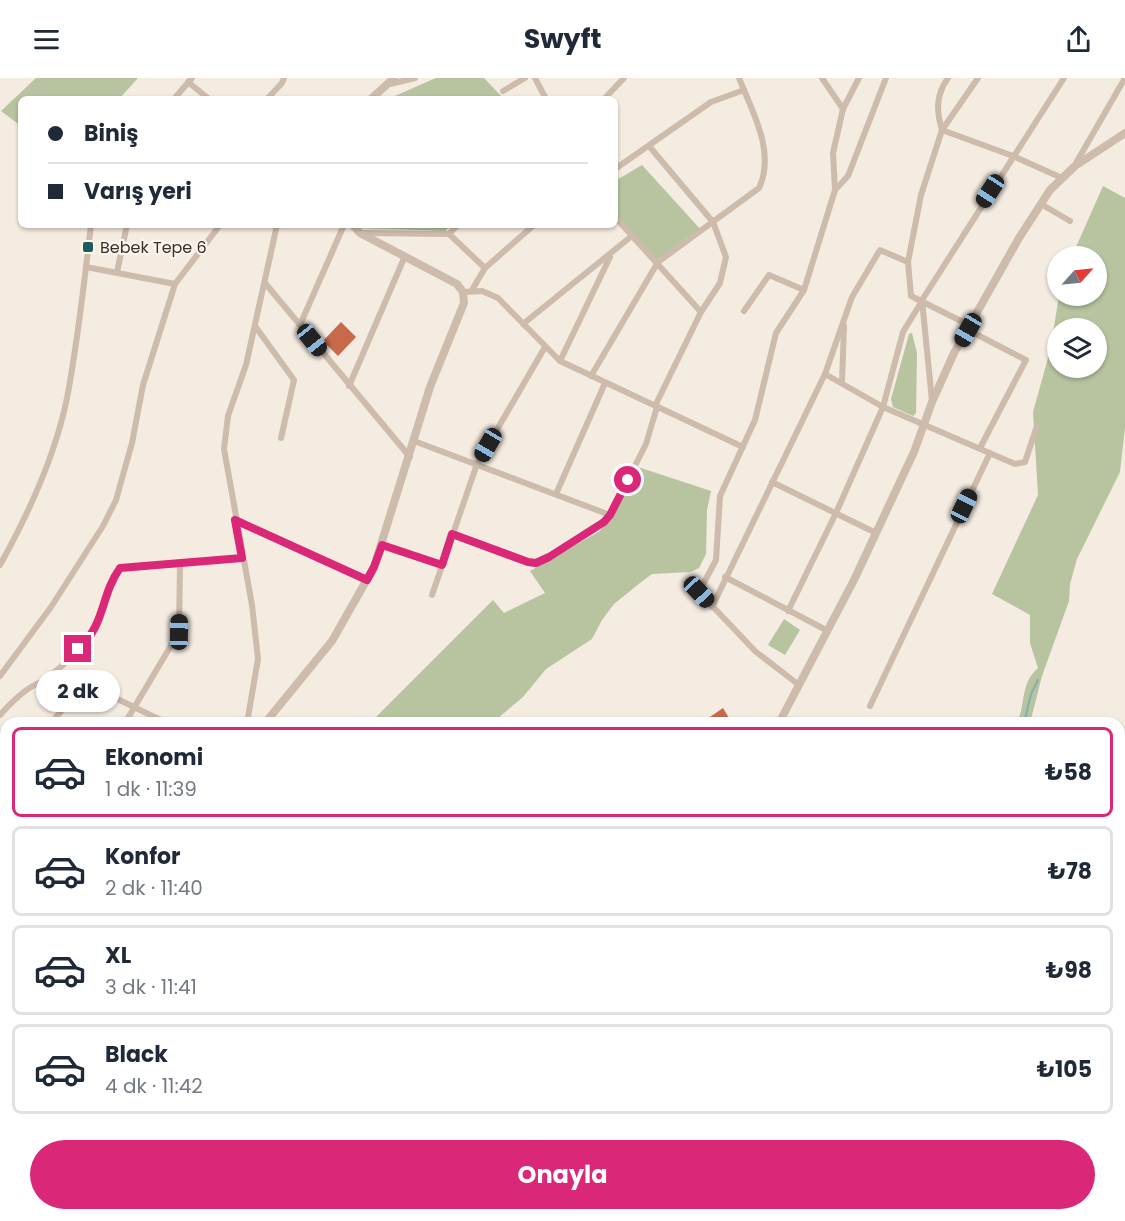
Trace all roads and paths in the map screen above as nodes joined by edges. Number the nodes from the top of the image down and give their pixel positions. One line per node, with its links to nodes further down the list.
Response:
1 (284, 78): 20 (street)
2 (412, 78): 15 (street)
3 (525, 78): 17 (street)
4 (535, 78): 22 (street)
5 (624, 78): 23 (street)
6 (739, 78): 16 (street)
7 (822, 78): 24 (street)
8 (859, 78): 24 (street)
9 (886, 78): 32 (street)
10 (948, 78): 25 (street)
11 (978, 78): 25 (street)
12 (1064, 78): 28 (street)
13 (1125, 78): 29 (street)
14 (190, 80): 18 (street); 19 (street)
15 (392, 81): 21 (street)
16 (744, 90): 27 (street); 36 (street)
17 (503, 91)
18 (177, 96)
19 (206, 96)
20 (270, 96)
21 (374, 96)
22 (544, 96)
23 (607, 96)
24 (843, 109): 32 (street)
25 (942, 130): 28 (street); 51 (street)
26 (1125, 133): 29 (street)
27 (649, 146): 30 (street); 36 (street)
28 (1013, 156): 31 (street); 59 (street)
29 (1075, 166): 31 (street)
30 (618, 167)
31 (1062, 178): 33 (street)
32 (835, 190): 57 (street)
33 (1041, 204): 35 (street); 66 (street)
34 (618, 219): 47 (street)
35 (1070, 221)
36 (713, 222): 50 (street); 61 (street)
37 (91, 228): 52 (street)
38 (126, 228): 54 (street)
39 (218, 228): 56 (street)
40 (276, 228): 55 (street)
41 (343, 228): 64 (street)
42 (356, 228): 45 (street)
43 (455, 228): 46 (street)
44 (531, 228): 53 (street)
45 (360, 233): 46 (street); 49 (street)
46 (450, 234): 53 (street)
47 (633, 235): 48 (street); 50 (street)
48 (612, 254): 63 (street); 68 (street)
49 (405, 256): 58 (street); 73 (street)
50 (658, 262): 61 (street); 70 (street)
51 (908, 262): 59 (street); 62 (street)
52 (86, 267): 54 (street); 96 (street)
53 (485, 268): 58 (street)
54 (117, 272): 56 (street)
55 (265, 283): 64 (street); 65 (street)
56 (175, 284): 104 (street)
57 (804, 290): 60 (street); 81 (street)
58 (468, 291): 63 (street); 80 (street)
59 (922, 300): 66 (street); 74 (street); 76 (street)
60 (744, 311)
61 (701, 312): 75 (street)
62 (844, 319): 69 (street); 71 (street)
63 (523, 324): 67 (street)
64 (300, 325): 73 (street)
65 (255, 326): 79 (street); 90 (street)
66 (969, 328): 74 (street); 82 (street)
67 (545, 347): 68 (street); 85 (street)
68 (560, 361): 70 (street)
69 (825, 374): 71 (street); 86 (street)
70 (591, 376): 72 (street)
71 (842, 382): 76 (street)
72 (605, 383): 75 (street); 87 (street)
73 (349, 386): 84 (street)
74 (932, 402): 77 (street)
75 (656, 406): 81 (street); 89 (street)
76 (883, 407): 77 (street); 88 (street)
77 (923, 424): 82 (street); 91 (street)
78 (1037, 426): 83 (street)
79 (281, 438)
80 (414, 441): 84 (street); 85 (street)
81 (743, 447): 101 (street)
82 (980, 448): 83 (street)
83 (990, 453): 108 (street)
84 (410, 457): 93 (street)
85 (477, 464): 87 (street); 92 (street)
86 (772, 482): 88 (street); 98 (street)
87 (556, 494): 89 (street)
88 (836, 513): 91 (street); 102 (street)
89 (610, 515): 92 (street)
90 (235, 520): 94 (street); 99 (street)
91 (876, 533): 103 (street)
92 (452, 534): 97 (street)
93 (382, 545): 97 (street); 99 (street)
94 (242, 558): 95 (street); 114 (street)
95 (180, 563): 105 (street); 109 (street)
96 (0, 565)
97 (442, 565): 100 (street)
98 (725, 577): 101 (street); 102 (street)
99 (367, 580): 115 (street)
100 (432, 595)
101 (712, 607): 107 (street)
102 (788, 611): 103 (street)
103 (828, 631): 107 (street)
104 (0, 676)
105 (44, 681): 106 (street); 110 (street)
106 (84, 684): 109 (street); 111 (street)
107 (799, 686): 116 (street)
108 (870, 706)
109 (134, 707): 112 (street); 113 (street)
110 (0, 715)
111 (56, 717)
112 (128, 717)
113 (155, 717)
114 (249, 717)
115 (270, 717)
116 (782, 717)

